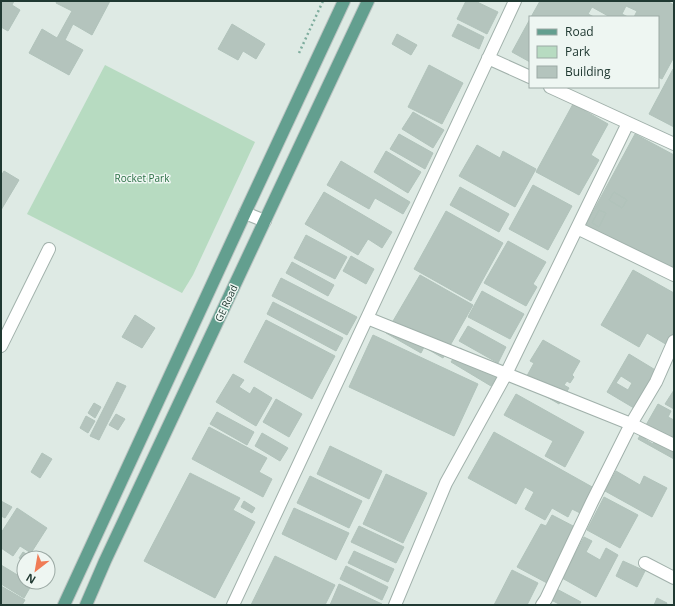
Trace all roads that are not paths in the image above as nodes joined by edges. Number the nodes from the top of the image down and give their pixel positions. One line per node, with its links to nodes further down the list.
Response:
1 (344, 1): 9 (main road, GE Road)
2 (368, 1): 10 (main road, GE Road)
3 (515, 1): 4 (street)
4 (488, 58): 5 (street); 14 (street)
5 (529, 77)
6 (552, 88): 7 (street)
7 (628, 123): 8 (street); 11 (street)
8 (674, 144)
9 (245, 213): 10 (street); 22 (main road, GE Road)
10 (265, 221): 23 (main road, GE Road)
11 (577, 228): 13 (street); 17 (street)
12 (49, 249): 16 (street)
13 (674, 275)
14 (367, 318): 17 (street); 24 (street)
15 (674, 341): 18 (street)
16 (1, 346)
17 (506, 374): 18 (street); 25 (street)
18 (630, 424): 19 (street); 26 (street)
19 (674, 445)
20 (645, 563): 21 (street)
21 (674, 578)
22 (64, 605)
23 (86, 605)
24 (233, 605)
25 (395, 605)
26 (542, 605)

